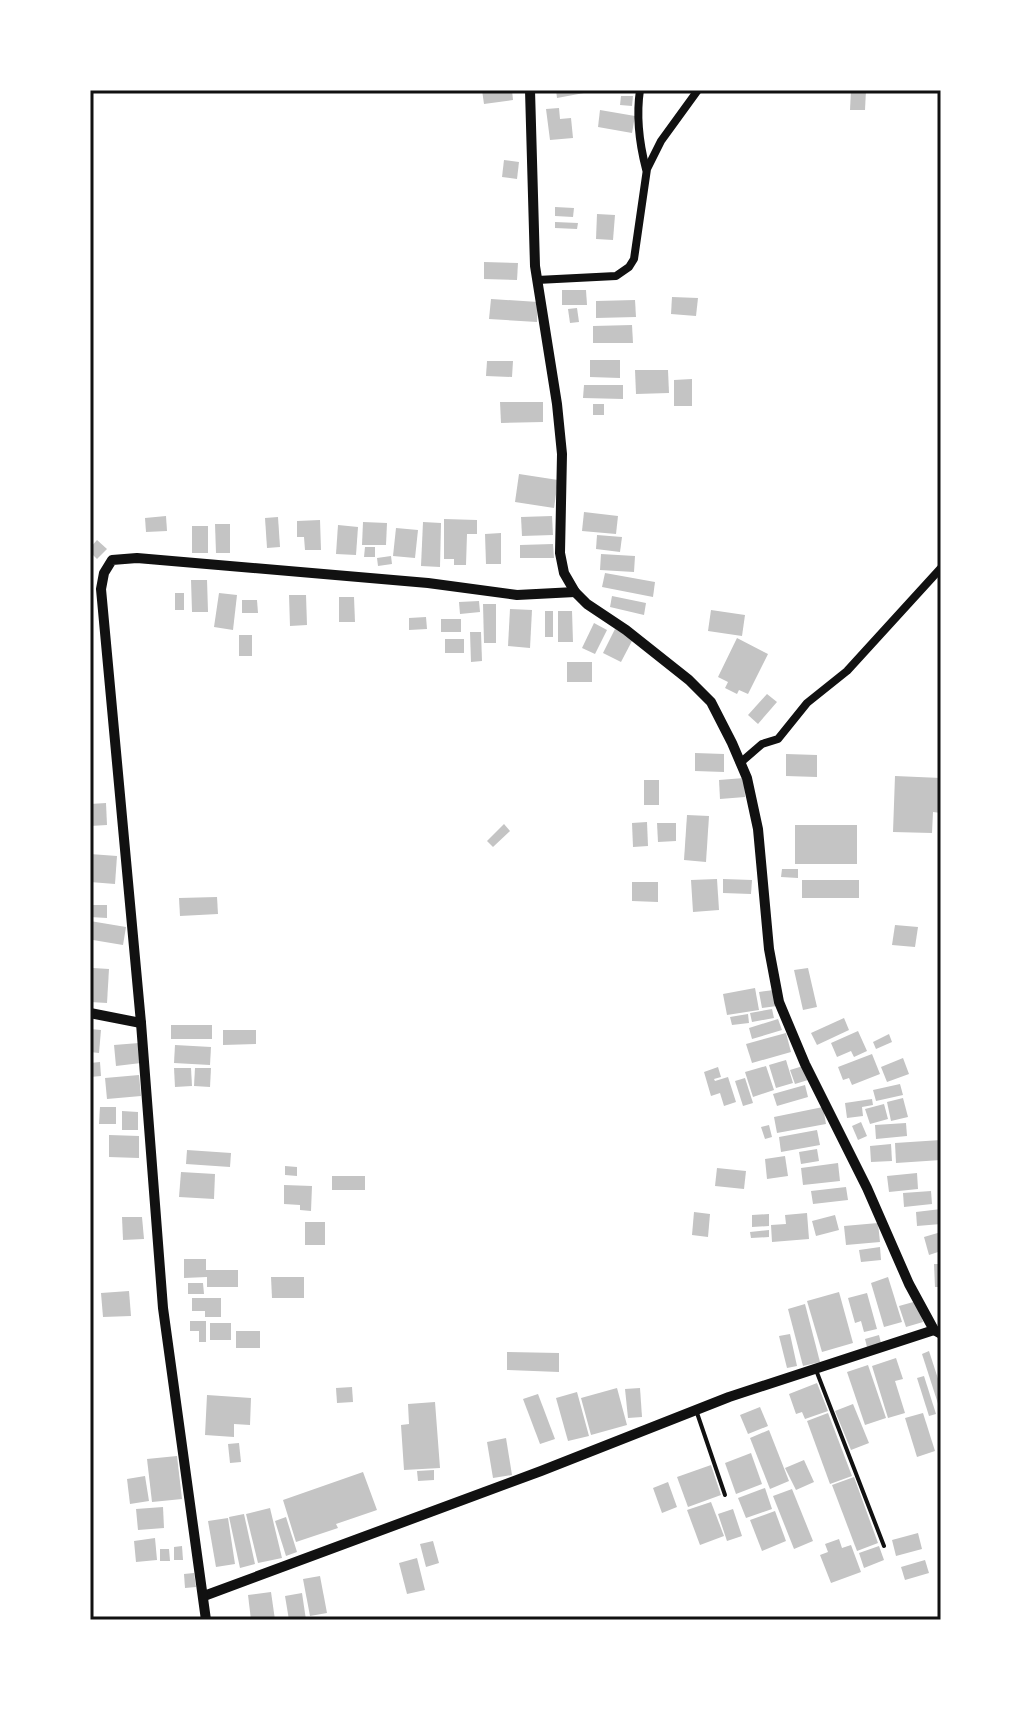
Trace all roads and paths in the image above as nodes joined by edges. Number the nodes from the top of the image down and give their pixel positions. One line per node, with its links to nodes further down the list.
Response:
1 (530, 90): 5 (street)
2 (640, 90): 4 (street)
3 (698, 90): 4 (street)
4 (647, 169): 5 (street)
5 (537, 280): 7 (street)
6 (941, 568): 8 (street)
7 (575, 592): 8 (street); 10 (street)
8 (740, 763): 11 (street)
9 (90, 1013): 10 (street)
10 (141, 1023): 16 (street)
11 (938, 1332): 12 (street)
12 (816, 1370): 13 (street); 15 (lane)
13 (696, 1410): 14 (lane); 16 (street)
14 (725, 1495)
15 (884, 1546)
16 (204, 1596): 17 (street)
17 (206, 1620)

